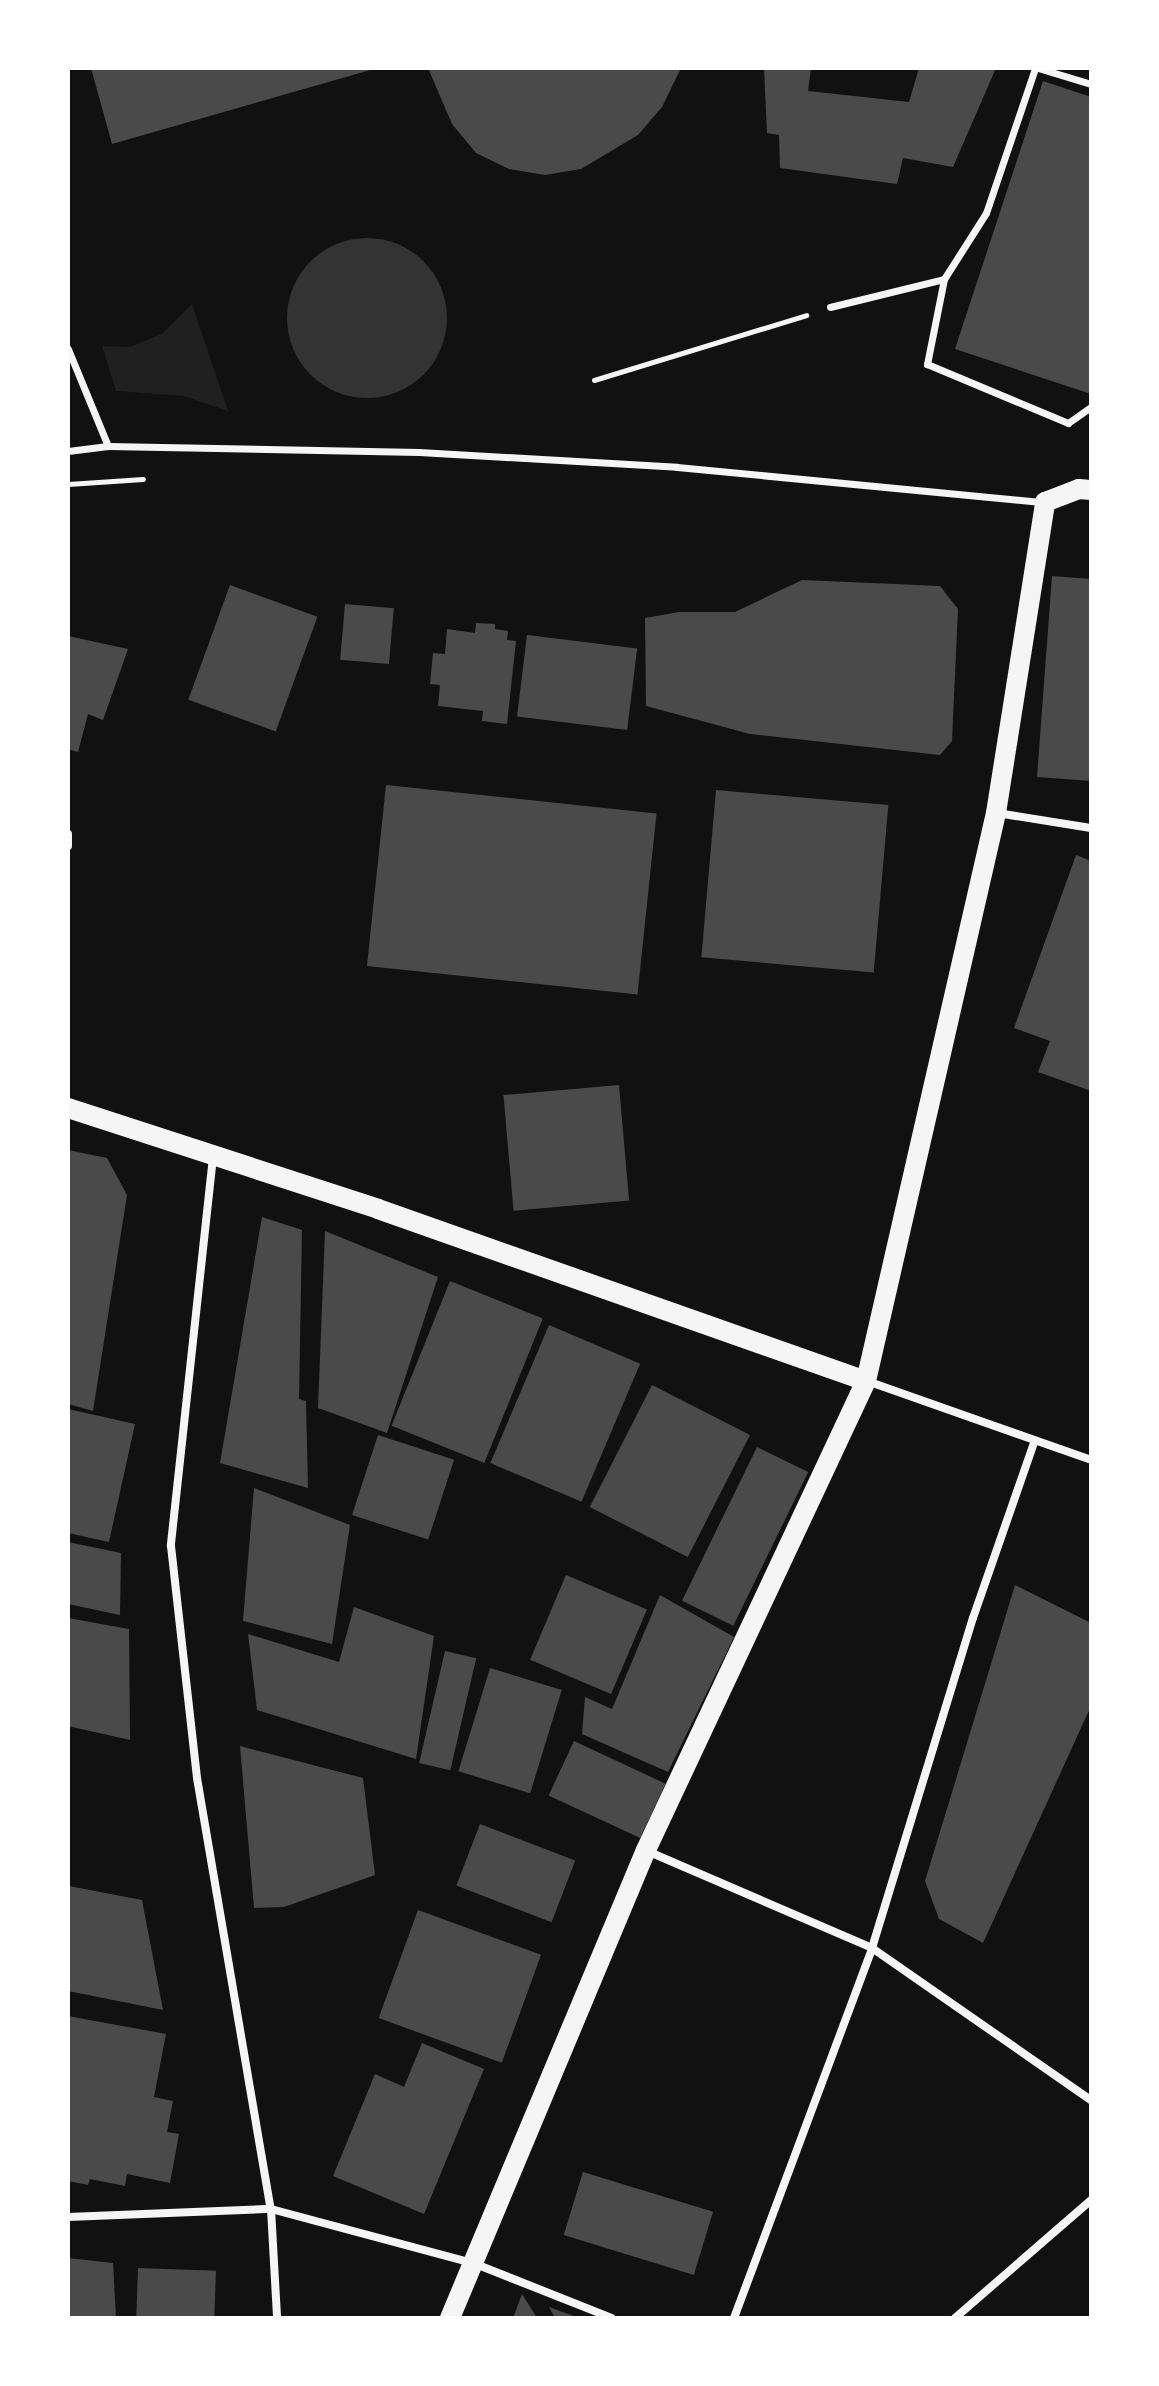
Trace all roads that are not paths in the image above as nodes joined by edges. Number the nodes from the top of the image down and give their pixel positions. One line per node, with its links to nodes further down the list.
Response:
1 (1036, 68): 2 (street); 3 (street)
2 (1091, 84)
3 (944, 279): 4 (street); 6 (street)
4 (830, 307)
5 (68, 349): 7 (street)
6 (1091, 407)
7 (108, 446): 8 (street); 10 (street)
8 (68, 451)
9 (1091, 490): 10 (main road)
10 (1045, 502): 11 (main road)
11 (996, 813): 12 (street); 17 (main road)
12 (1091, 828)
13 (68, 834): 14 (street)
14 (68, 846)
15 (68, 1108): 16 (main road)
16 (213, 1156): 17 (main road); 24 (street)
17 (866, 1381): 18 (street); 20 (main road)
18 (1034, 1443): 19 (street); 21 (street)
19 (1091, 1460)
20 (646, 1850): 21 (street); 26 (main road)
21 (872, 1948): 22 (street); 30 (street)
22 (1091, 2100)
23 (1091, 2200): 31 (street)
24 (271, 2209): 25 (street); 26 (street); 27 (street)
25 (68, 2217)
26 (473, 2263): 28 (main road); 29 (street)
27 (277, 2318)
28 (450, 2318)
29 (612, 2318)
30 (734, 2318)
31 (955, 2318)

